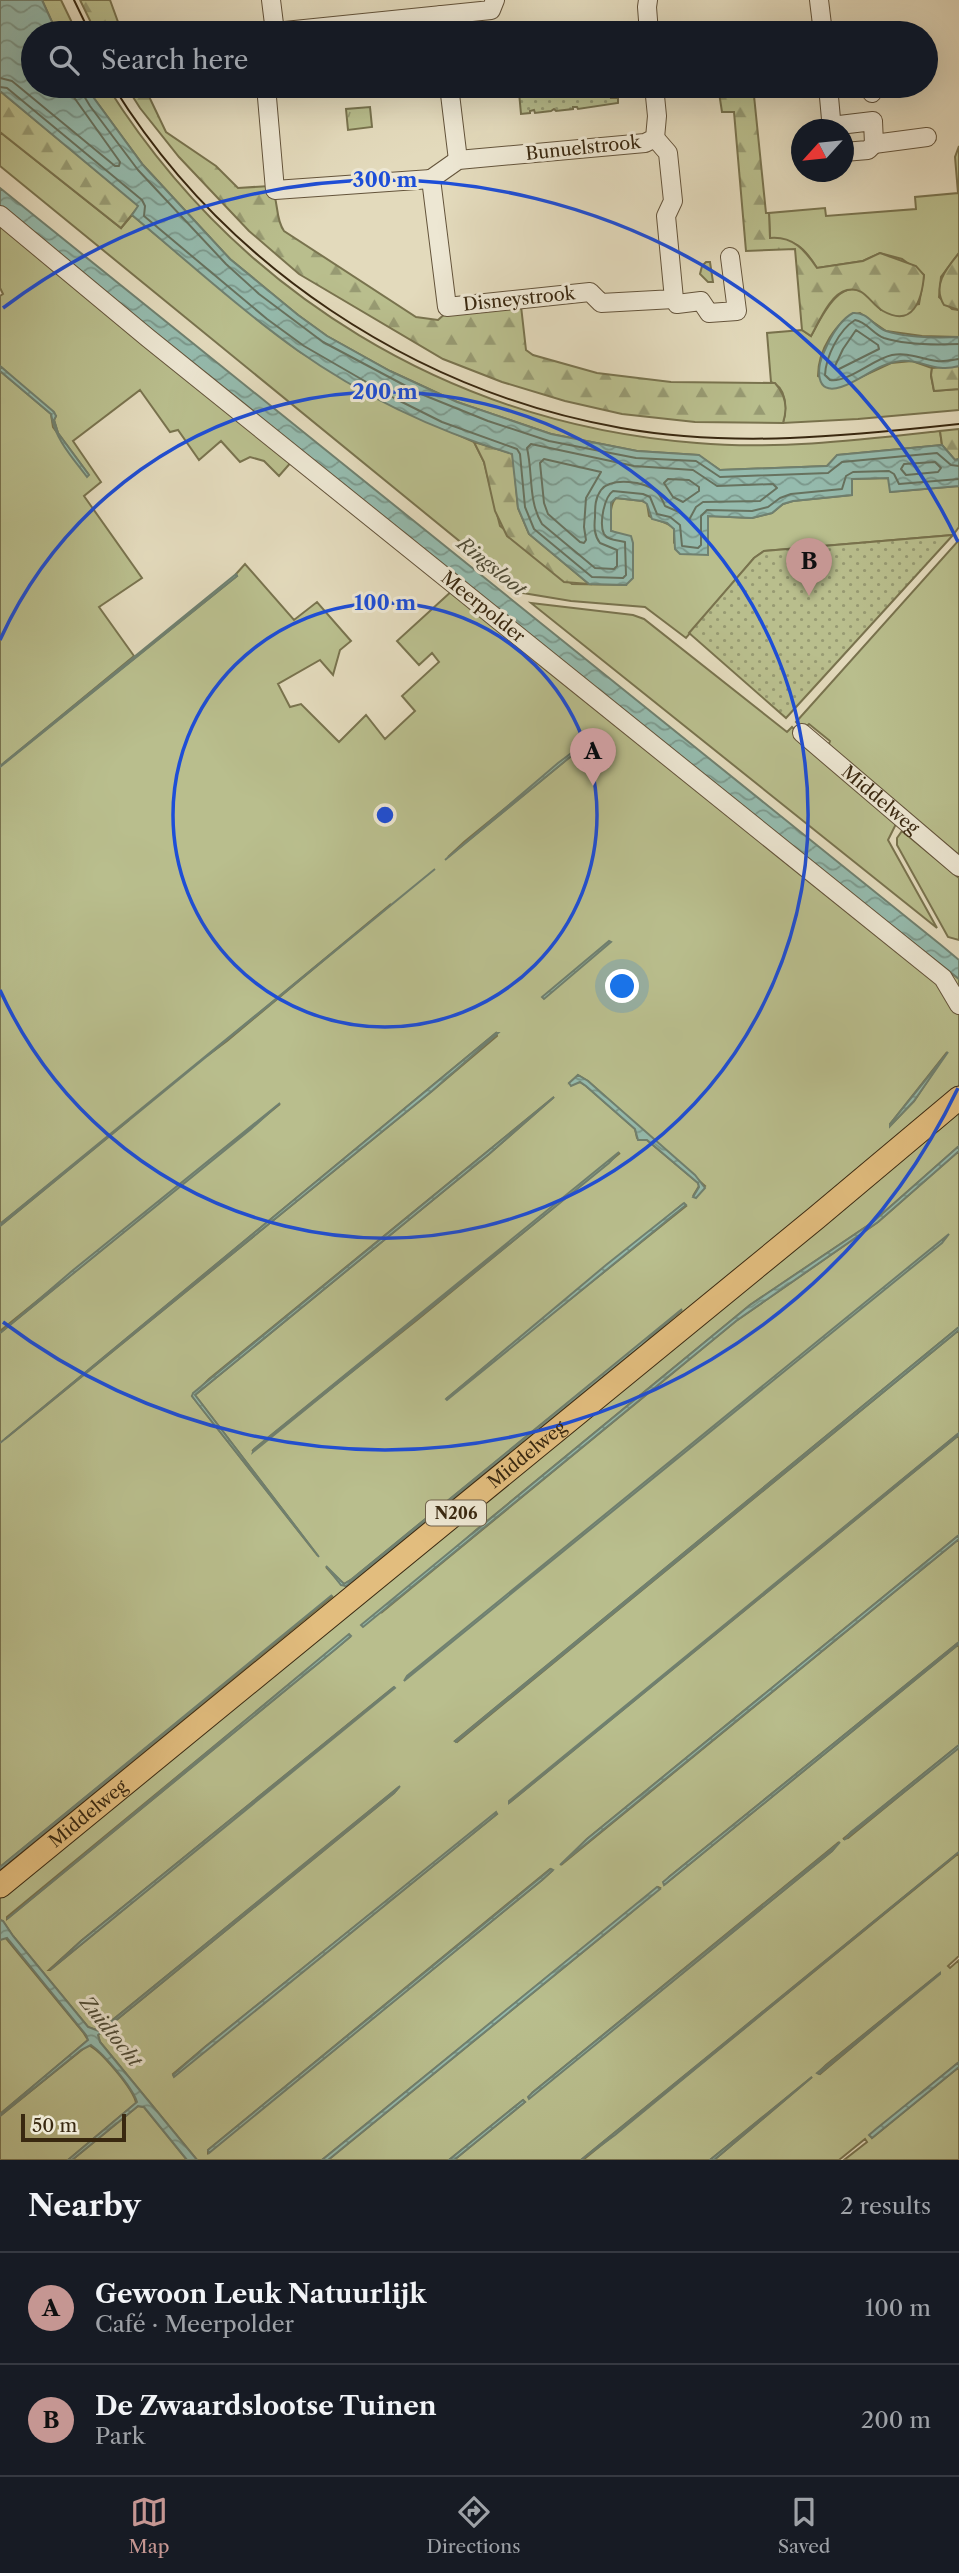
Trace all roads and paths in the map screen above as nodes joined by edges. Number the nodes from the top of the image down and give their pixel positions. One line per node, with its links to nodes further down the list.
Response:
1 (271, 0): 5 (street)
2 (648, 0): 7 (street)
3 (819, 0): 8 (street)
4 (493, 5): 6 (street)
5 (273, 21)
6 (450, 21)
7 (648, 21)
8 (821, 21)
9 (266, 98): 20 (street)
10 (450, 98): 19 (street)
11 (655, 98): 16 (street, Bunuelstrook)
12 (829, 98): 13 (street)
13 (831, 119)
14 (854, 124): 17 (street)
15 (927, 137): 17 (street)
16 (655, 138): 19 (street, Bunuelstrook); 23 (street)
17 (874, 144): 18 (street)
18 (854, 151)
19 (458, 159): 20 (street)
20 (431, 179): 23 (street, Disneystrook)
21 (0, 215): 26 (street, Meerpolder)
22 (730, 257): 23 (street, Disneystrook)
23 (674, 299)
24 (802, 733): 25 (street, Middelweg)
25 (959, 867)
26 (959, 1005)
27 (959, 1079): 29 (main road, Middelweg / N206)
28 (959, 1098): 29 (main road, Middelweg / N206)
29 (921, 1128): 30 (main road, Middelweg / N206)
30 (0, 1886)

